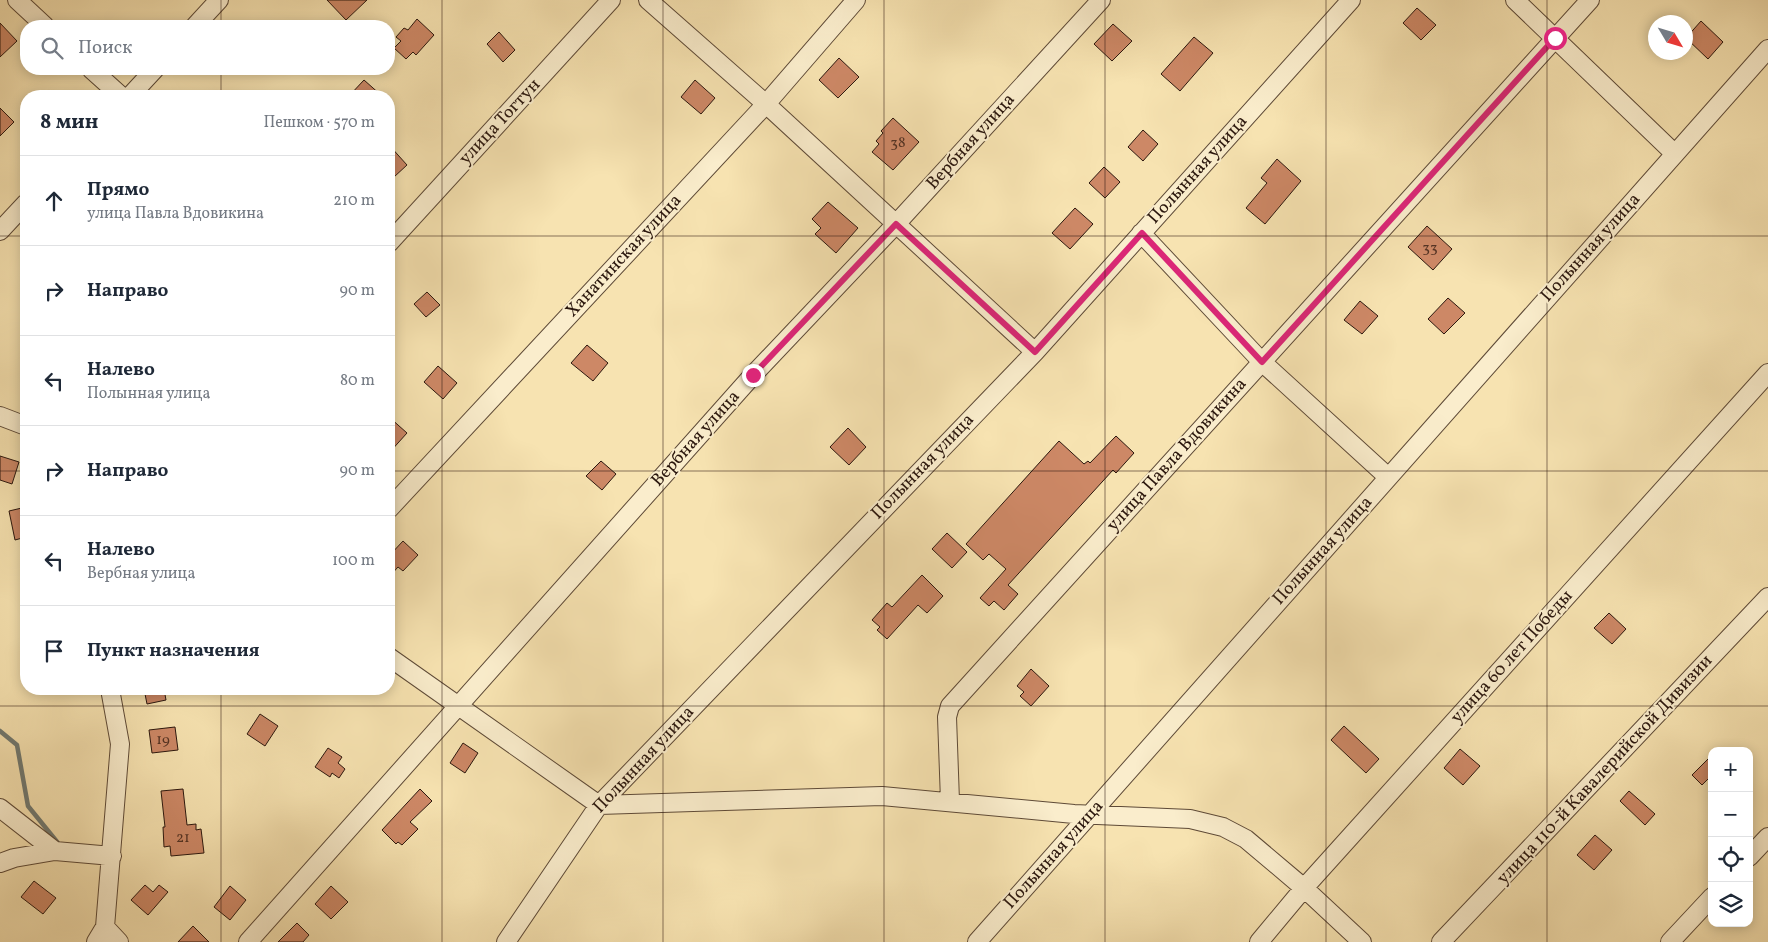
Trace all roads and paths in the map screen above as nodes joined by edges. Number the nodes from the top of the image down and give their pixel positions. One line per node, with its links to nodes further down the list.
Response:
1 (17, 0): 10 (street)
2 (219, 0): 11 (street)
3 (612, 0): 24 (street, улица Тогтун)
4 (648, 0): 18 (street)
5 (856, 0): 18 (street, Ханатинская улица)
6 (1101, 0): 21 (street, Вербная улица)
7 (1351, 0): 23 (street, Полынная улица)
8 (1515, 0): 12 (street)
9 (1590, 0): 12 (street, улица Павла Вдовикина)
10 (39, 20)
11 (201, 20)
12 (1555, 38): 19 (street); 26 (street, улица Павла Вдовикина)
13 (1768, 49): 19 (street, Полынная улица)
14 (98, 75): 16 (street)
15 (149, 75): 17 (street)
16 (115, 90)
17 (136, 90)
18 (766, 104): 21 (street); 31 (street, Ханатинская улица)
19 (1675, 154): 30 (street, Полынная улица)
20 (20, 209): 22 (street)
21 (896, 224): 25 (street); 35 (street, Вербная улица)
22 (0, 230)
23 (1142, 233): 25 (street, Полынная улица); 26 (street)
24 (395, 236)
25 (1035, 352): 37 (street, Полынная улица)
26 (1262, 362): 30 (street); 36 (street, улица Павла Вдовикина)
27 (1768, 373): 45 (street, улица 60 лет Победы)
28 (0, 416): 29 (street)
29 (20, 424)
30 (1388, 477): 39 (street, Полынная улица)
31 (395, 503)
32 (1768, 598): 54 (street, улица 110-й Кавалерийской Дивизии)
33 (395, 661): 35 (street)
34 (111, 695): 43 (street)
35 (458, 706): 37 (street); 49 (street, Вербная улица)
36 (950, 802): 37 (street); 39 (street)
37 (599, 804): 50 (street, Полынная улица)
38 (0, 808): 41 (street)
39 (1090, 814): 45 (street); 51 (street, Полынная улица)
40 (1768, 837): 42 (street)
41 (55, 851): 43 (street); 44 (street)
42 (1753, 853)
43 (112, 856): 47 (street)
44 (0, 862)
45 (1304, 888): 52 (street, улица 60 лет Победы); 53 (street)
46 (1708, 901): 55 (street)
47 (101, 935): 48 (street)
48 (119, 942)
49 (248, 942)
50 (506, 942)
51 (977, 942)
52 (1259, 942)
53 (1362, 942)
54 (1441, 942)
55 (1670, 942)

